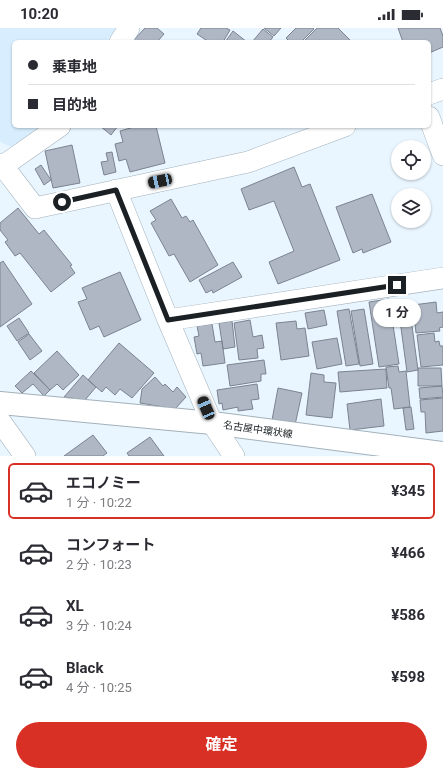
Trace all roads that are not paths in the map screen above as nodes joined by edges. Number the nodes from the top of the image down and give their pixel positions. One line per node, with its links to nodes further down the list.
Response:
1 (129, 28): 2 (street)
2 (121, 40)
3 (443, 89): 4 (street)
4 (431, 93)
5 (431, 122): 8 (street)
6 (57, 128): 9 (street)
7 (340, 128): 10 (street)
8 (443, 155)
9 (1, 165): 10 (street)
10 (116, 190): 12 (street)
11 (443, 278): 12 (street)
12 (168, 320): 15 (street)
13 (0, 403): 15 (main road, 名古屋中環状線)
14 (0, 421): 17 (street)
15 (212, 423): 16 (main road, 名古屋中環状線); 18 (street)
16 (443, 453)
17 (25, 456)
18 (234, 456)

